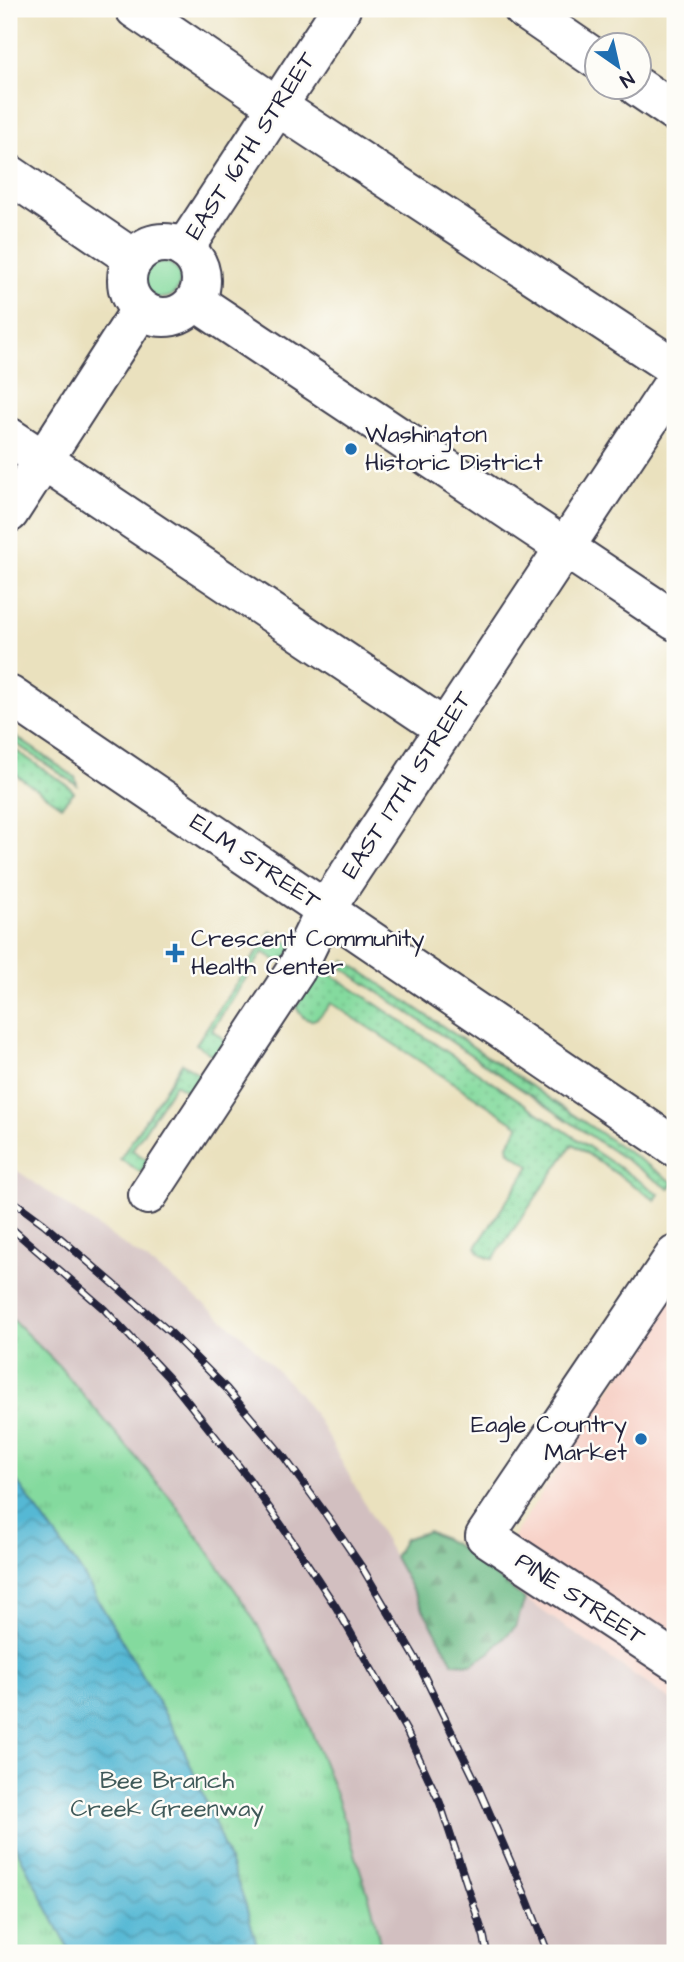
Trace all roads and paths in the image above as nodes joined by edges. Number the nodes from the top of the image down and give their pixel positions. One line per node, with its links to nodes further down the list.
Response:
1 (135, 9): 6 (street)
2 (341, 9): 6 (street, EAST 16TH STREET)
3 (523, 9): 4 (street)
4 (582, 49)
5 (652, 96): 7 (street)
6 (277, 106): 9 (street, EAST 16TH STREET); 13 (street)
7 (675, 112)
8 (9, 174): 10 (street)
9 (184, 249): 10 (street); 11 (street)
10 (134, 259): 12 (street)
11 (195, 301): 12 (street); 18 (street)
12 (141, 309): 16 (street)
13 (675, 368)
14 (675, 381): 18 (street, EAST 17TH STREET)
15 (9, 437): 16 (street)
16 (44, 460): 17 (street); 21 (street)
17 (9, 513)
18 (565, 547): 19 (street); 21 (street, EAST 17TH STREET)
19 (675, 621)
20 (9, 695): 22 (street, ELM STREET)
21 (444, 728): 22 (street, EAST 17TH STREET)
22 (325, 910): 23 (street, ELM STREET); 24 (street, EAST 17TH STREET)
23 (675, 1147)
24 (148, 1195)
25 (675, 1255): 26 (street, PINE STREET)
26 (675, 1661)

